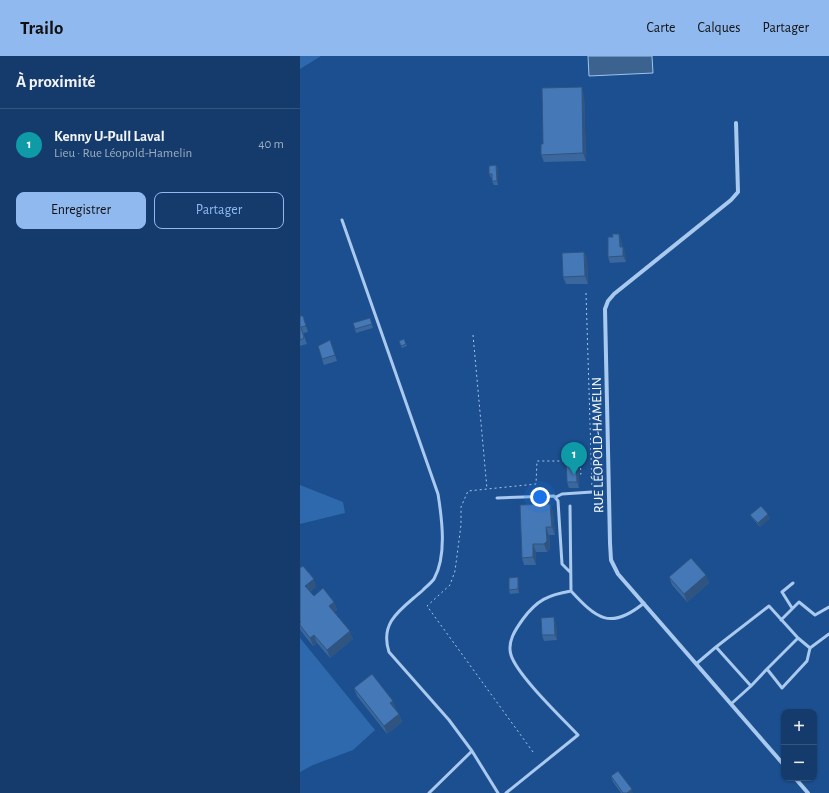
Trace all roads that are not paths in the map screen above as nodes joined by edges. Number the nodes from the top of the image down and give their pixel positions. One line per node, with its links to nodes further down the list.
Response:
1 (736, 123): 10 (street, RUE LÉOPOLD-HAMELIN)
2 (342, 220): 22 (lane)
3 (592, 492): 4 (lane)
4 (556, 497): 5 (lane); 7 (lane)
5 (497, 498)
6 (570, 506): 7 (lane)
7 (570, 572): 9 (lane)
8 (793, 583): 12 (lane)
9 (571, 591): 10 (lane); 27 (lane)
10 (644, 603): 18 (street, RUE LÉOPOLD-HAMELIN)
11 (829, 607): 12 (lane)
12 (792, 608): 13 (lane)
13 (782, 620): 15 (lane); 16 (lane)
14 (829, 634): 17 (lane)
15 (798, 638): 17 (lane); 19 (lane)
16 (716, 647): 18 (lane); 20 (lane)
17 (810, 648): 19 (lane)
18 (696, 664): 21 (street, RUE LÉOPOLD-HAMELIN)
19 (767, 669): 20 (lane)
20 (751, 686): 21 (lane)
21 (731, 704): 23 (street, RUE LÉOPOLD-HAMELIN)
22 (472, 750): 25 (lane); 26 (lane)
23 (781, 762)
24 (798, 781): 28 (street)
25 (429, 793)
26 (498, 793)
27 (506, 793)
28 (808, 793)

